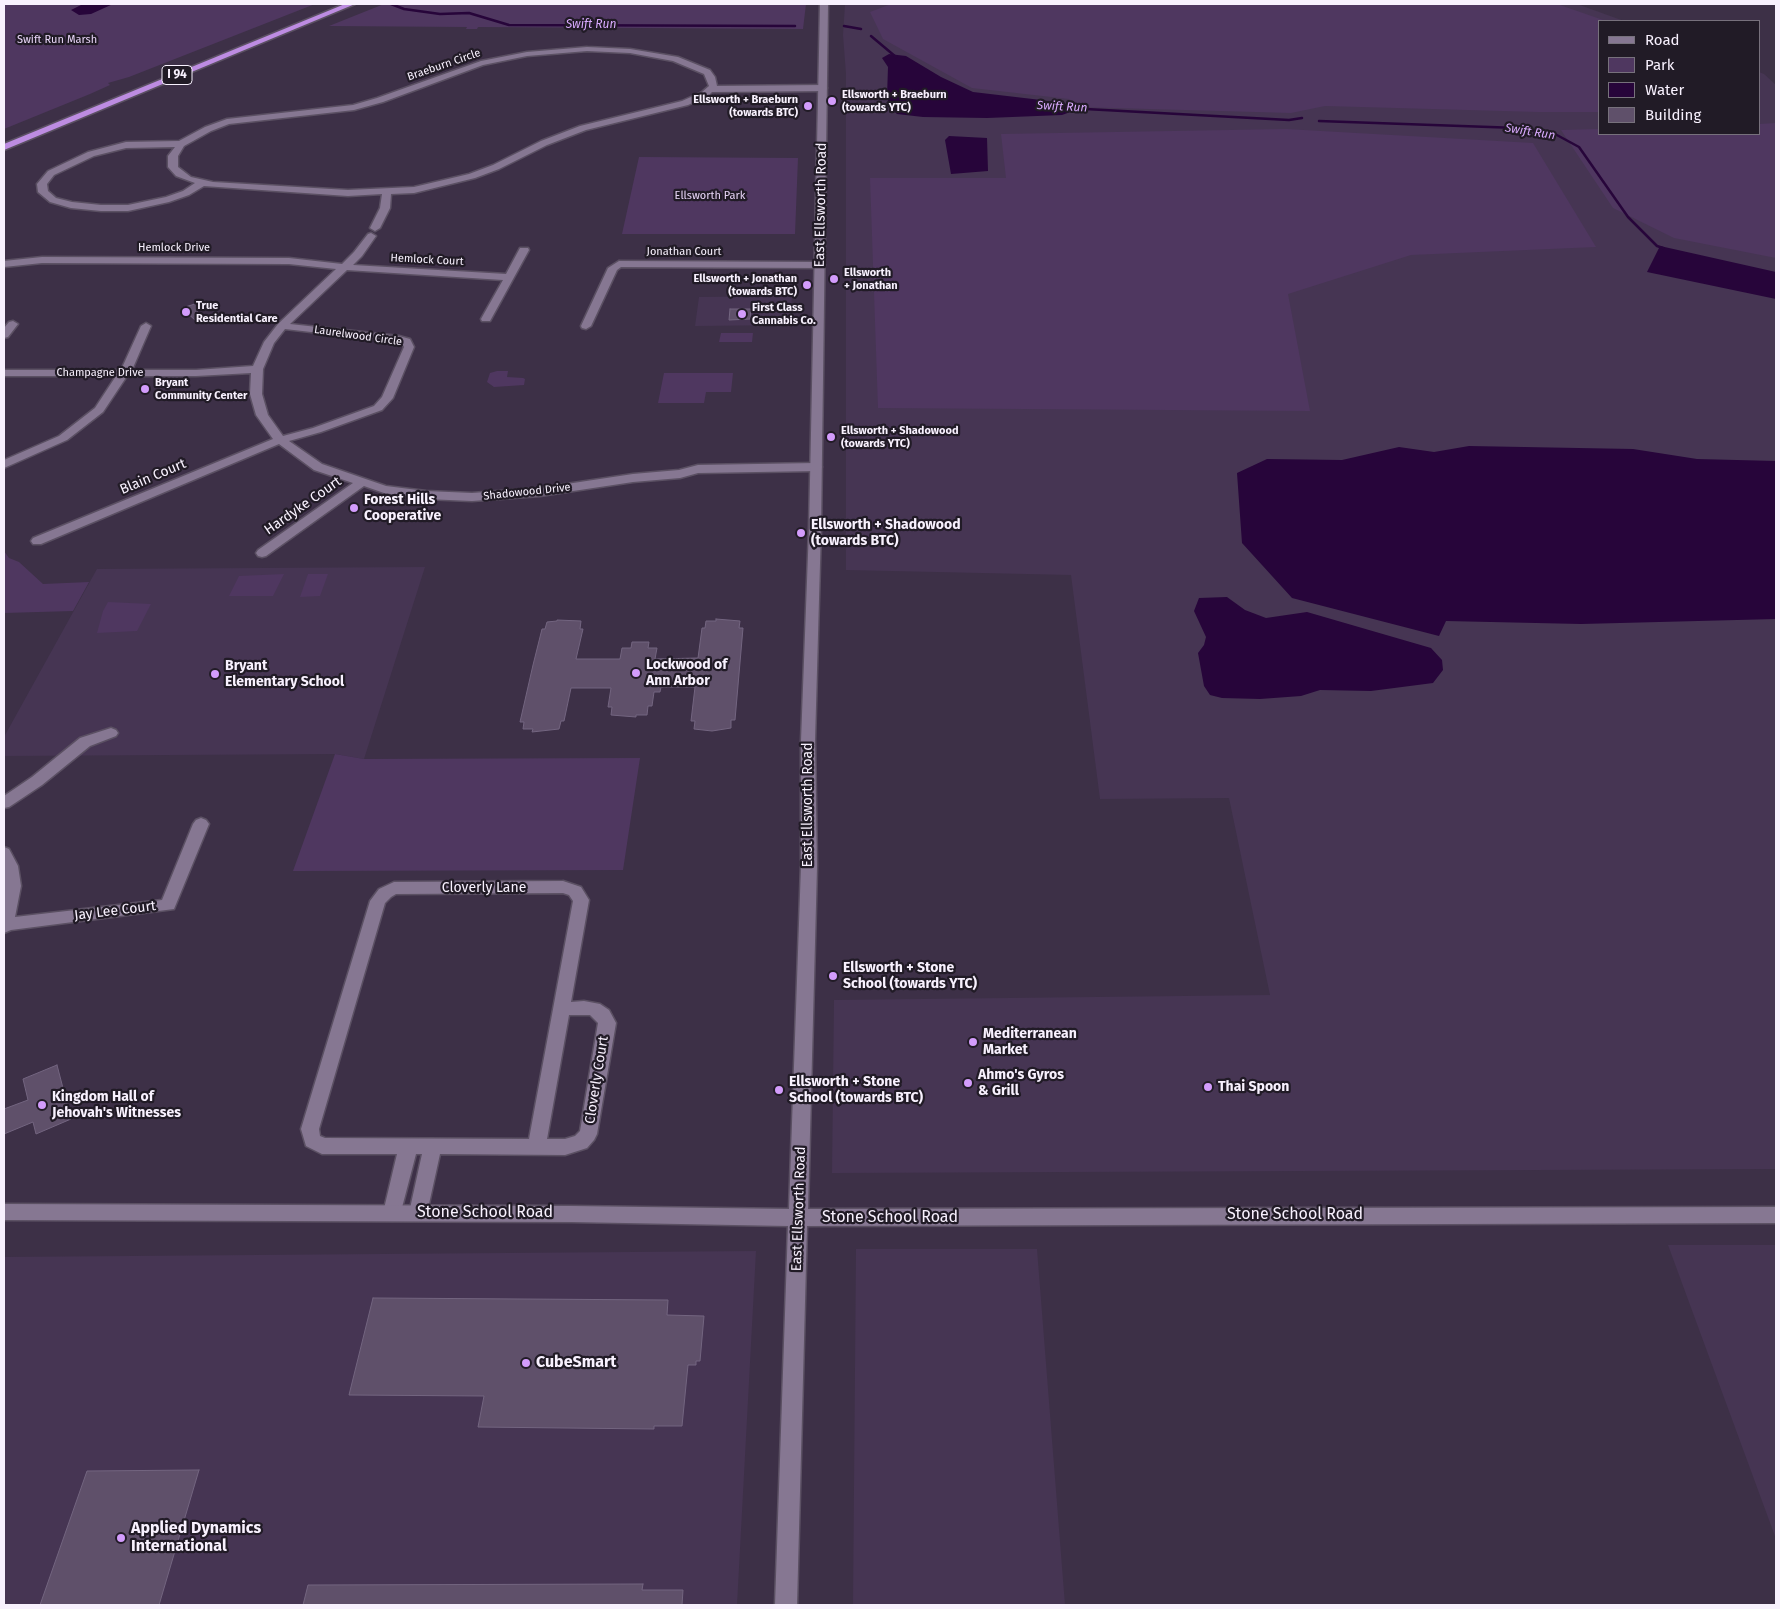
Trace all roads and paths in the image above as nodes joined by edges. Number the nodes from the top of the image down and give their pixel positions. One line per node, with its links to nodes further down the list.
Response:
1 (332, 4): 6 (highway, I 94)
2 (351, 4): 8 (highway, I 94)
3 (824, 4): 4 (street, East Ellsworth Road)
4 (823, 85): 5 (street); 13 (street, East Ellsworth Road)
5 (712, 86): 7 (street, Braeburn Circle); 10 (street)
6 (4, 138)
7 (181, 144): 9 (street); 9 (street, Braeburn Circle)
8 (4, 147)
9 (202, 183): 10 (street)
10 (387, 192): 14 (street, Shadowood Drive)
11 (524, 250): 15 (street)
12 (4, 264): 14 (street, Hemlock Drive)
13 (820, 265): 20 (street, Jonathan Court); 27 (street, East Ellsworth Road)
14 (344, 267): 15 (street, Hemlock Court); 19 (street, Shadowood Drive)
15 (509, 277): 16 (street)
16 (486, 319)
17 (13, 324): 21 (street)
18 (146, 326): 24 (street)
19 (282, 326): 22 (street, Shadowood Drive); 25 (street, Laurelwood Circle)
20 (586, 326)
21 (4, 335)
22 (257, 369): 24 (street, Champagne Drive); 25 (street, Shadowood Drive)
23 (4, 373): 24 (street, Champagne Drive)
24 (125, 373): 26 (street)
25 (280, 440): 28 (street, Shadowood Drive); 29 (street, Blain Court)
26 (4, 464)
27 (816, 472): 28 (street, Shadowood Drive); 44 (street, East Ellsworth Road)
28 (361, 483): 30 (street, Hardyke Court)
29 (37, 541)
30 (262, 553)
31 (111, 733): 32 (street)
32 (4, 804)
33 (201, 824): 35 (street, Jay Lee Court)
34 (4, 853): 35 (street)
35 (4, 925)
36 (561, 1009): 37 (street, Cloverly Lane); 37 (street, Cloverly Court); 38 (street, Cloverly Lane)
37 (536, 1147): 39 (street, Cloverly Lane)
38 (408, 1148): 39 (street, Cloverly Lane); 41 (street)
39 (432, 1148): 42 (street)
40 (4, 1212): 41 (street, Stone School Road)
41 (392, 1213): 42 (street, Stone School Road)
42 (418, 1213): 44 (street, Stone School Road)
43 (1776, 1215): 44 (street, Stone School Road)
44 (799, 1218): 45 (street, East Ellsworth Road)
45 (786, 1605)

